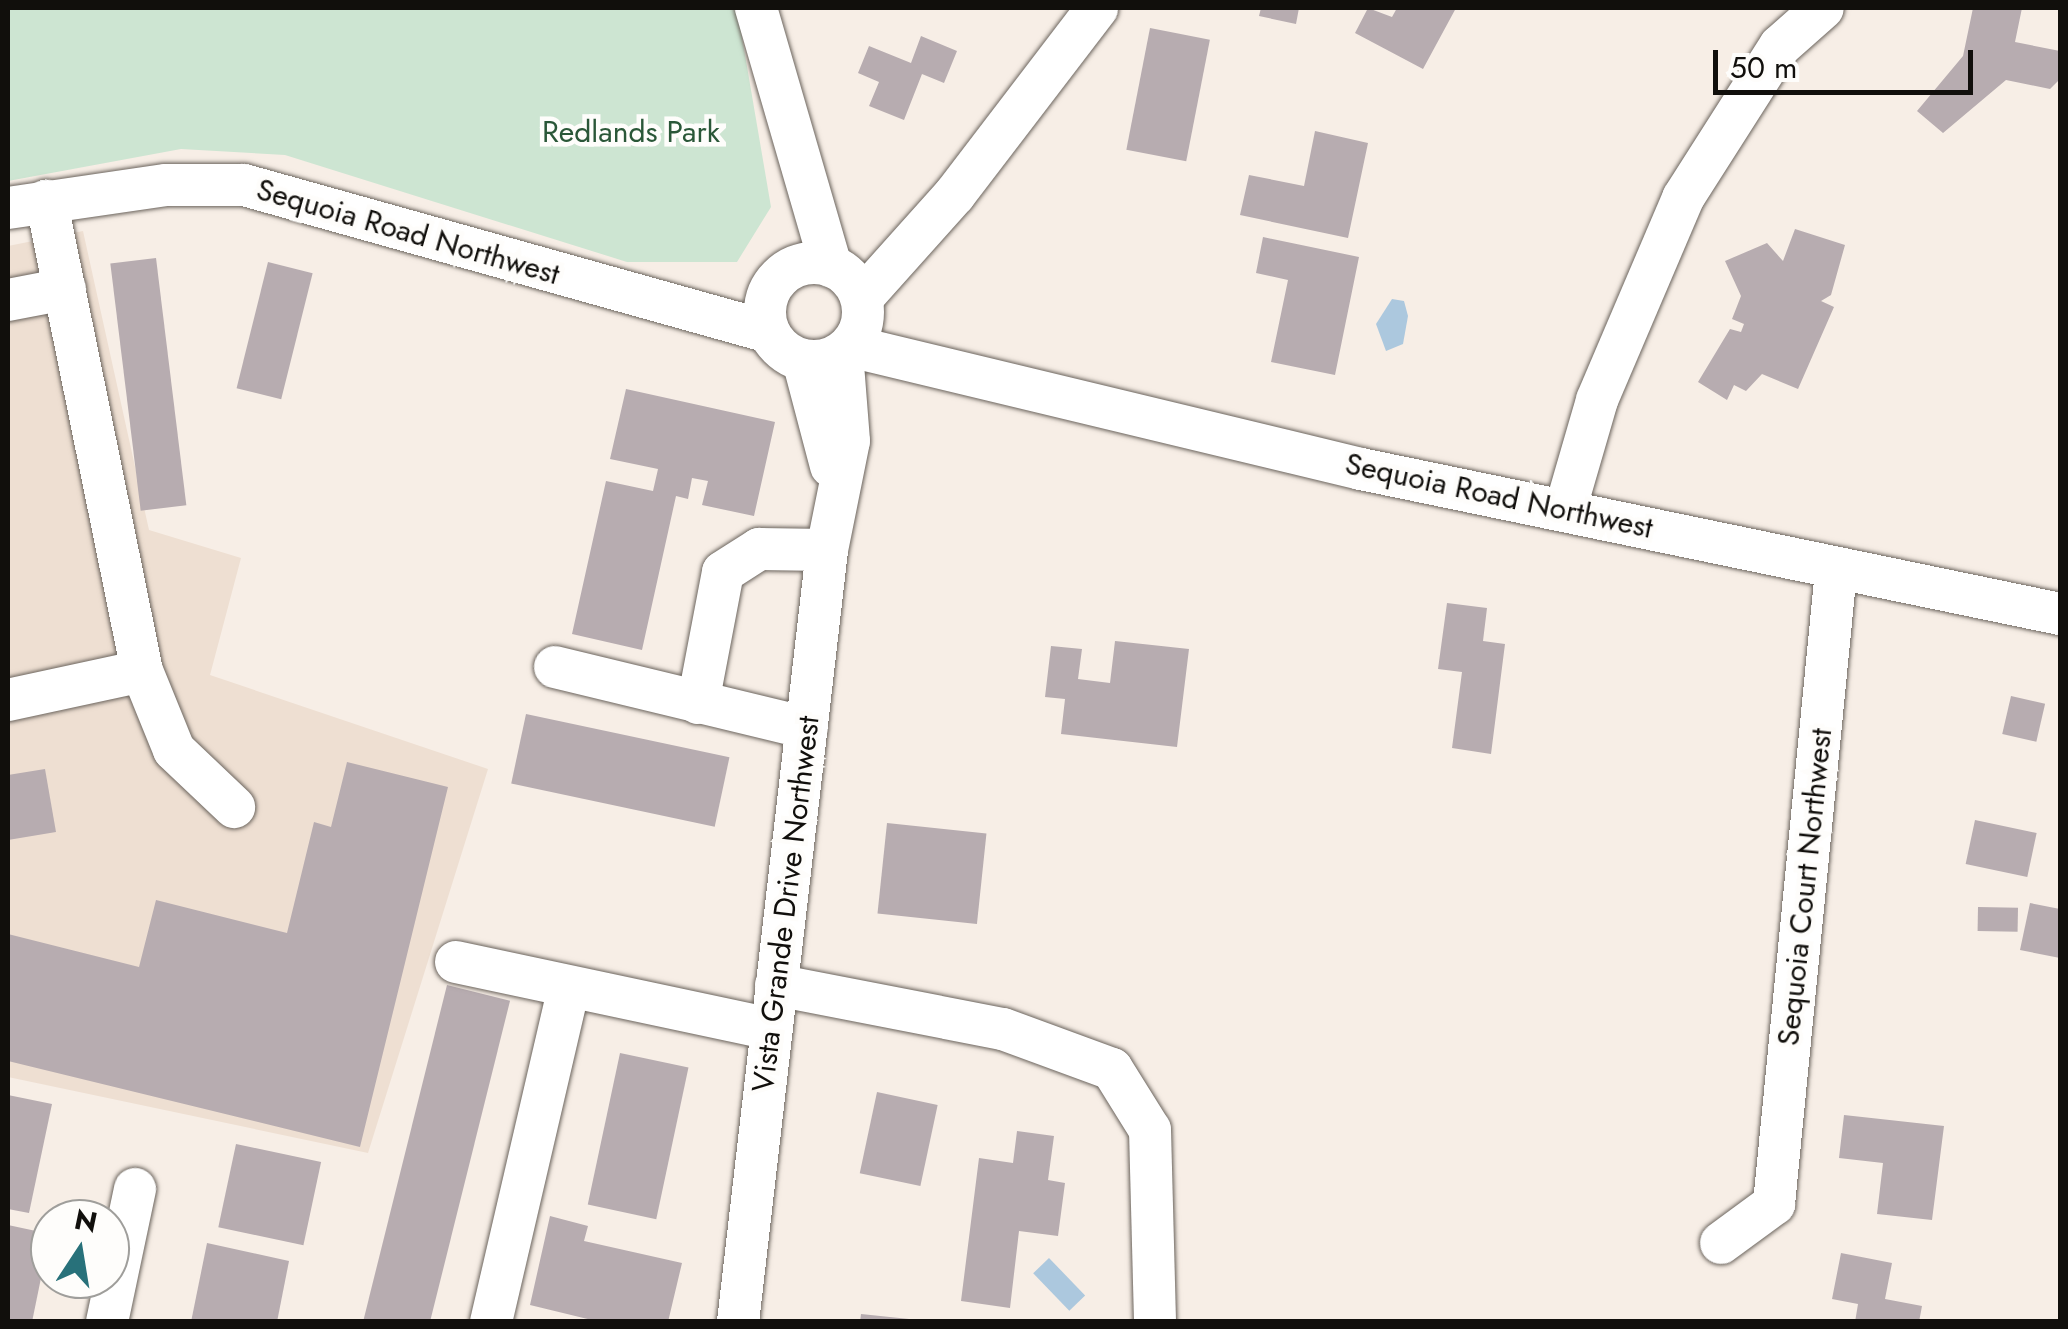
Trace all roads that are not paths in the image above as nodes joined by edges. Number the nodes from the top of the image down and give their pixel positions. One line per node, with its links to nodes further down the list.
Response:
1 (756, 8): 7 (street, Vista Grande Drive Northwest)
2 (1097, 8): 7 (street)
3 (1823, 8): 8 (street)
4 (27, 205): 5 (street); 7 (street, Sequoia Road Northwest)
5 (65, 289): 6 (street); 13 (street)
6 (8, 300)
7 (823, 310): 8 (street, Sequoia Road Northwest); 9 (street, Vista Grande Drive Northwest)
8 (1566, 507): 10 (street, Sequoia Road Northwest)
9 (827, 550): 15 (street); 16 (street, Vista Grande Drive Northwest)
10 (1836, 570): 11 (street, Sequoia Road Northwest); 23 (street, Sequoia Court Northwest)
11 (2060, 614)
12 (555, 666): 15 (street)
13 (142, 671): 14 (street); 17 (street)
14 (8, 700)
15 (698, 703): 16 (street)
16 (807, 728): 19 (street, Vista Grande Drive Northwest)
17 (234, 807)
18 (456, 962): 20 (street)
19 (776, 984): 21 (street, Vista Grande Drive Northwest); 27 (street)
20 (568, 991): 21 (street); 25 (street)
21 (770, 1029): 26 (street, Vista Grande Drive Northwest)
22 (135, 1189): 24 (street)
23 (1721, 1243)
24 (107, 1322)
25 (491, 1322)
26 (738, 1322)
27 (1155, 1322)

